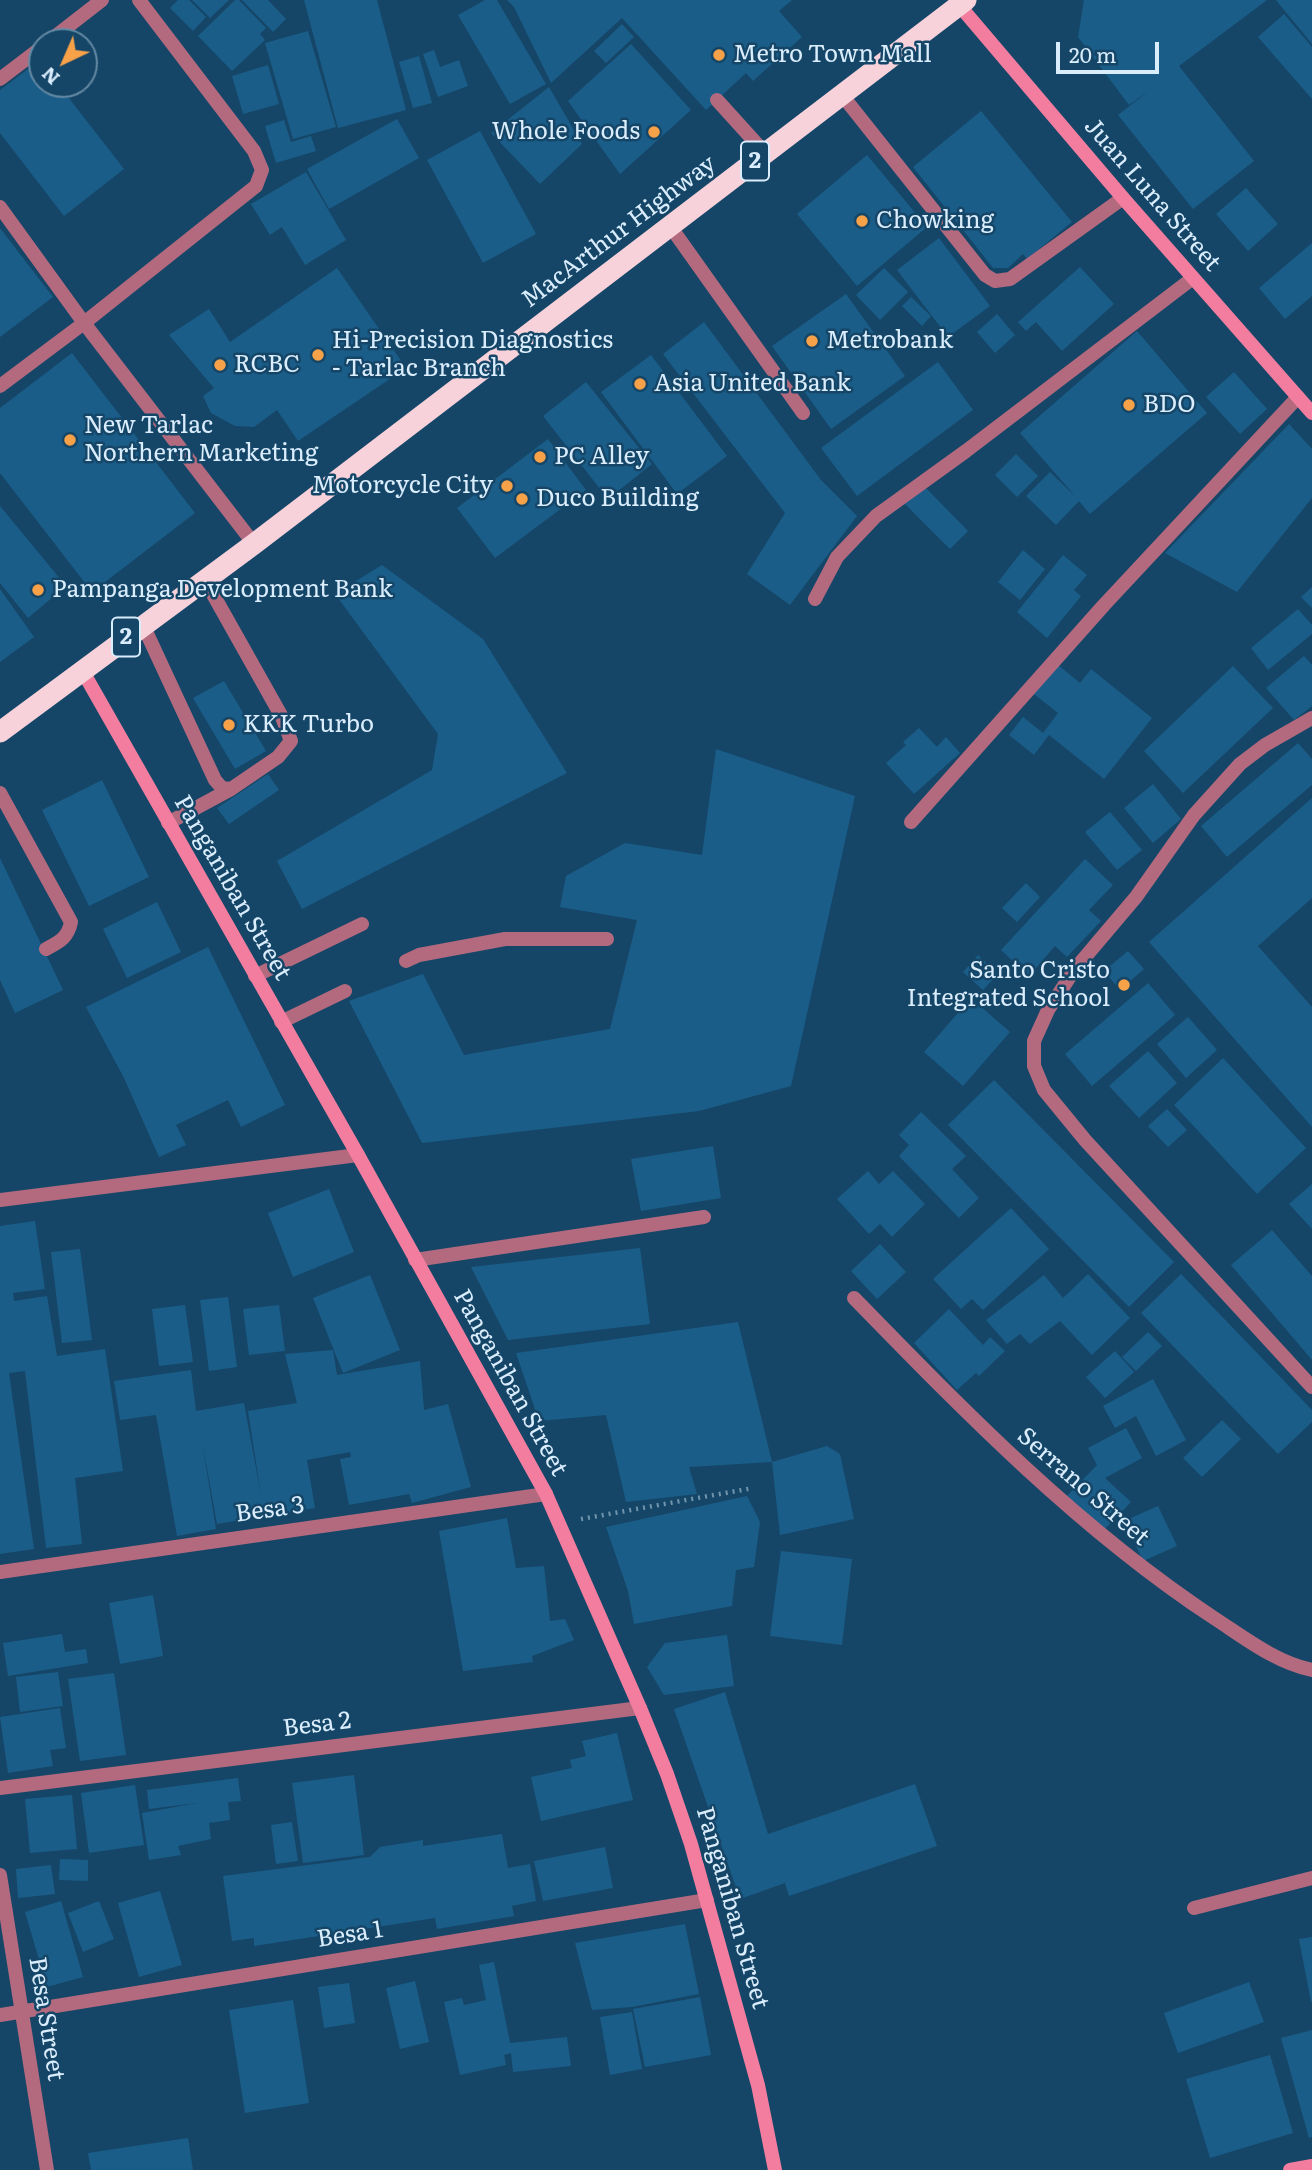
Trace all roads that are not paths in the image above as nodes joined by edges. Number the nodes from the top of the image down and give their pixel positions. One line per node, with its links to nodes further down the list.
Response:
1 (102, 0): 4 (street)
2 (146, 2): 14 (street)
3 (960, 2): 7 (highway, MacArthur Highway / 2); 10 (street, Juan Luna Street)
4 (66, 28)
5 (28, 58): 6 (street)
6 (0, 79)
7 (842, 95): 9 (highway, MacArthur Highway / 2); 10 (street)
8 (717, 100): 9 (street)
9 (765, 153): 12 (highway, MacArthur Highway / 2)
10 (1123, 198): 13 (street, Juan Luna Street)
11 (0, 207): 14 (street)
12 (670, 226): 18 (street); 19 (highway, MacArthur Highway / 2)
13 (1194, 278): 16 (street, Juan Luna Street); 21 (street)
14 (84, 323): 15 (street); 19 (street)
15 (0, 386)
16 (1298, 397): 17 (street, Juan Luna Street); 28 (street)
17 (1312, 413)
18 (803, 414)
19 (254, 544): 20 (highway, MacArthur Highway / 2)
20 (205, 580): 22 (highway, MacArthur Highway / 2); 26 (street)
21 (816, 599)
22 (143, 625): 23 (highway, MacArthur Highway / 2); 26 (street)
23 (82, 670): 25 (highway, MacArthur Highway / 2); 29 (street, Panganiban Street)
24 (1312, 718): 42 (street)
25 (0, 732)
26 (231, 789): 29 (street)
27 (0, 793): 32 (street)
28 (911, 822)
29 (168, 823): 34 (street, Panganiban Street)
30 (362, 924): 34 (street)
31 (607, 939): 33 (street)
32 (46, 949)
33 (406, 961)
34 (255, 976): 36 (street, Panganiban Street)
35 (345, 991): 36 (street)
36 (281, 1022): 37 (street, Panganiban Street)
37 (358, 1155): 38 (street); 40 (street, Panganiban Street)
38 (0, 1200)
39 (704, 1217): 40 (street)
40 (415, 1260): 43 (street, Panganiban Street)
41 (853, 1298): 45 (street, Serrano Street)
42 (1312, 1387)
43 (546, 1494): 44 (street, Besa 3); 46 (street, Panganiban Street)
44 (0, 1572)
45 (1312, 1670)
46 (640, 1708): 47 (street, Besa 2); 50 (street, Panganiban Street)
47 (0, 1787)
48 (0, 1875): 52 (street, Besa Street)
49 (1312, 1878): 51 (street)
50 (707, 1900): 52 (street, Besa 1); 56 (street, Panganiban Street)
51 (1194, 1908)
52 (23, 2012): 53 (street, Besa 1); 55 (street, Besa Street)
53 (0, 2015)
54 (1312, 2166): 57 (street)
55 (47, 2170)
56 (775, 2170)
57 (1290, 2170)

